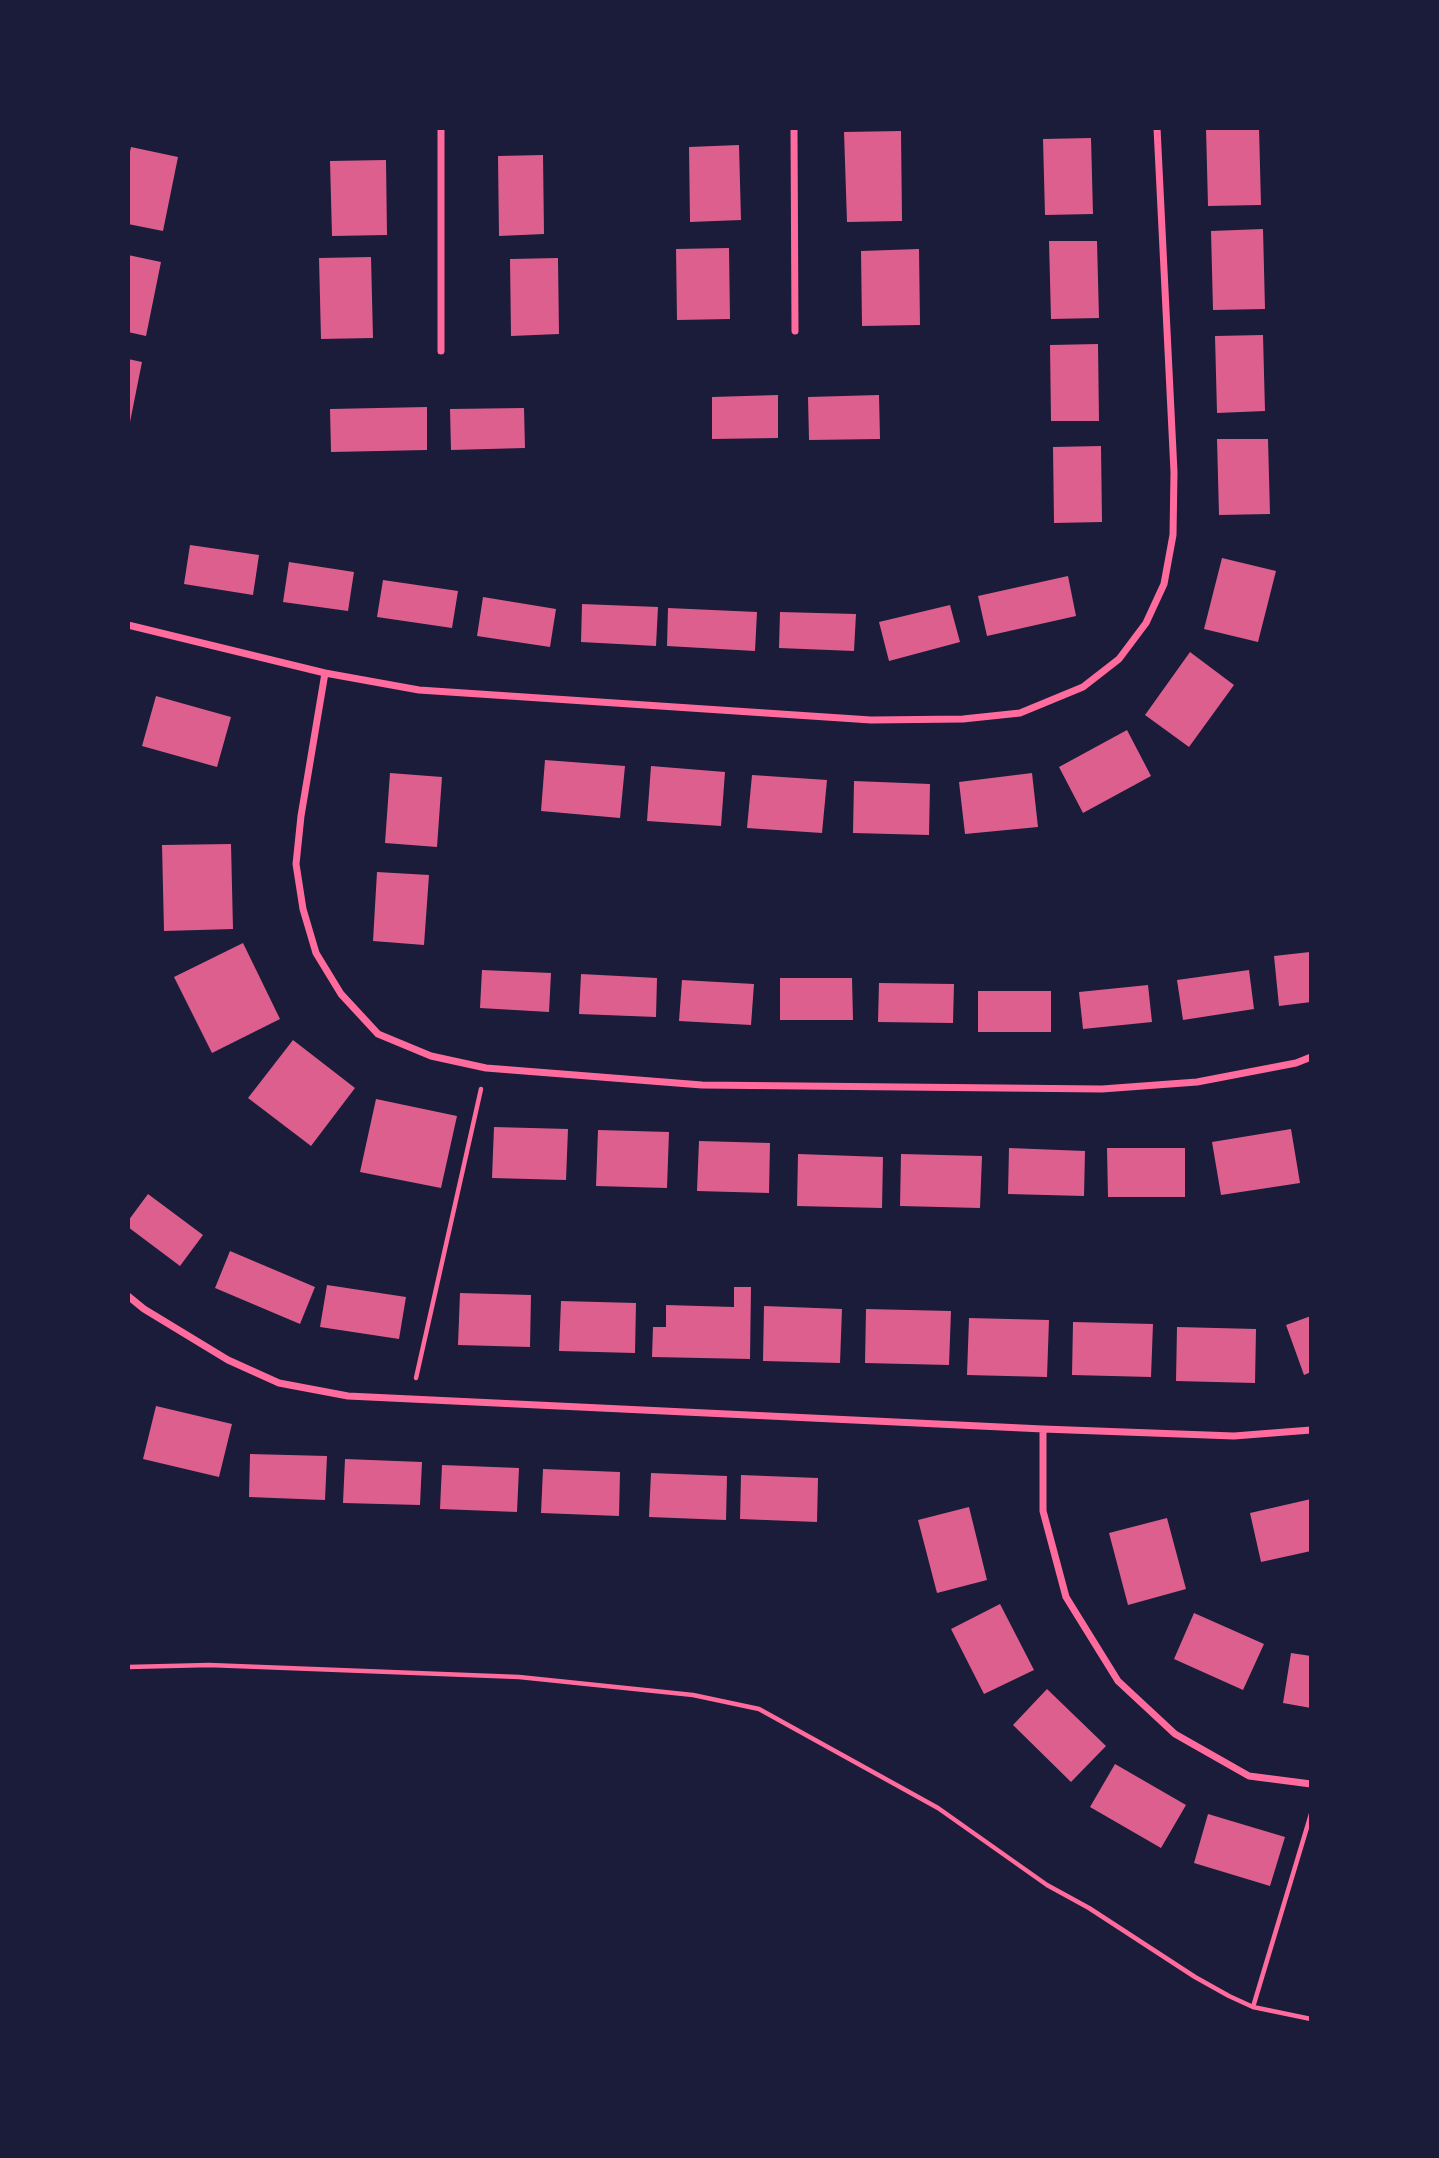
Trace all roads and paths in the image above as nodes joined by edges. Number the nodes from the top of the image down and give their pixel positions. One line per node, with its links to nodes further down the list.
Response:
1 (441, 128): 5 (street)
2 (794, 128): 4 (street)
3 (1157, 128): 7 (street)
4 (795, 331)
5 (441, 351)
6 (128, 625): 7 (street)
7 (325, 673): 9 (street)
8 (1311, 1058): 9 (street)
9 (486, 1068): 11 (path)
10 (128, 1296): 11 (street)
11 (411, 1399): 12 (street)
12 (1043, 1429): 13 (street); 15 (street)
13 (1311, 1430)
14 (128, 1667): 17 (path)
15 (1311, 1784)
16 (1311, 1815): 17 (path)
17 (1253, 2007): 18 (path)
18 (1311, 2019)

